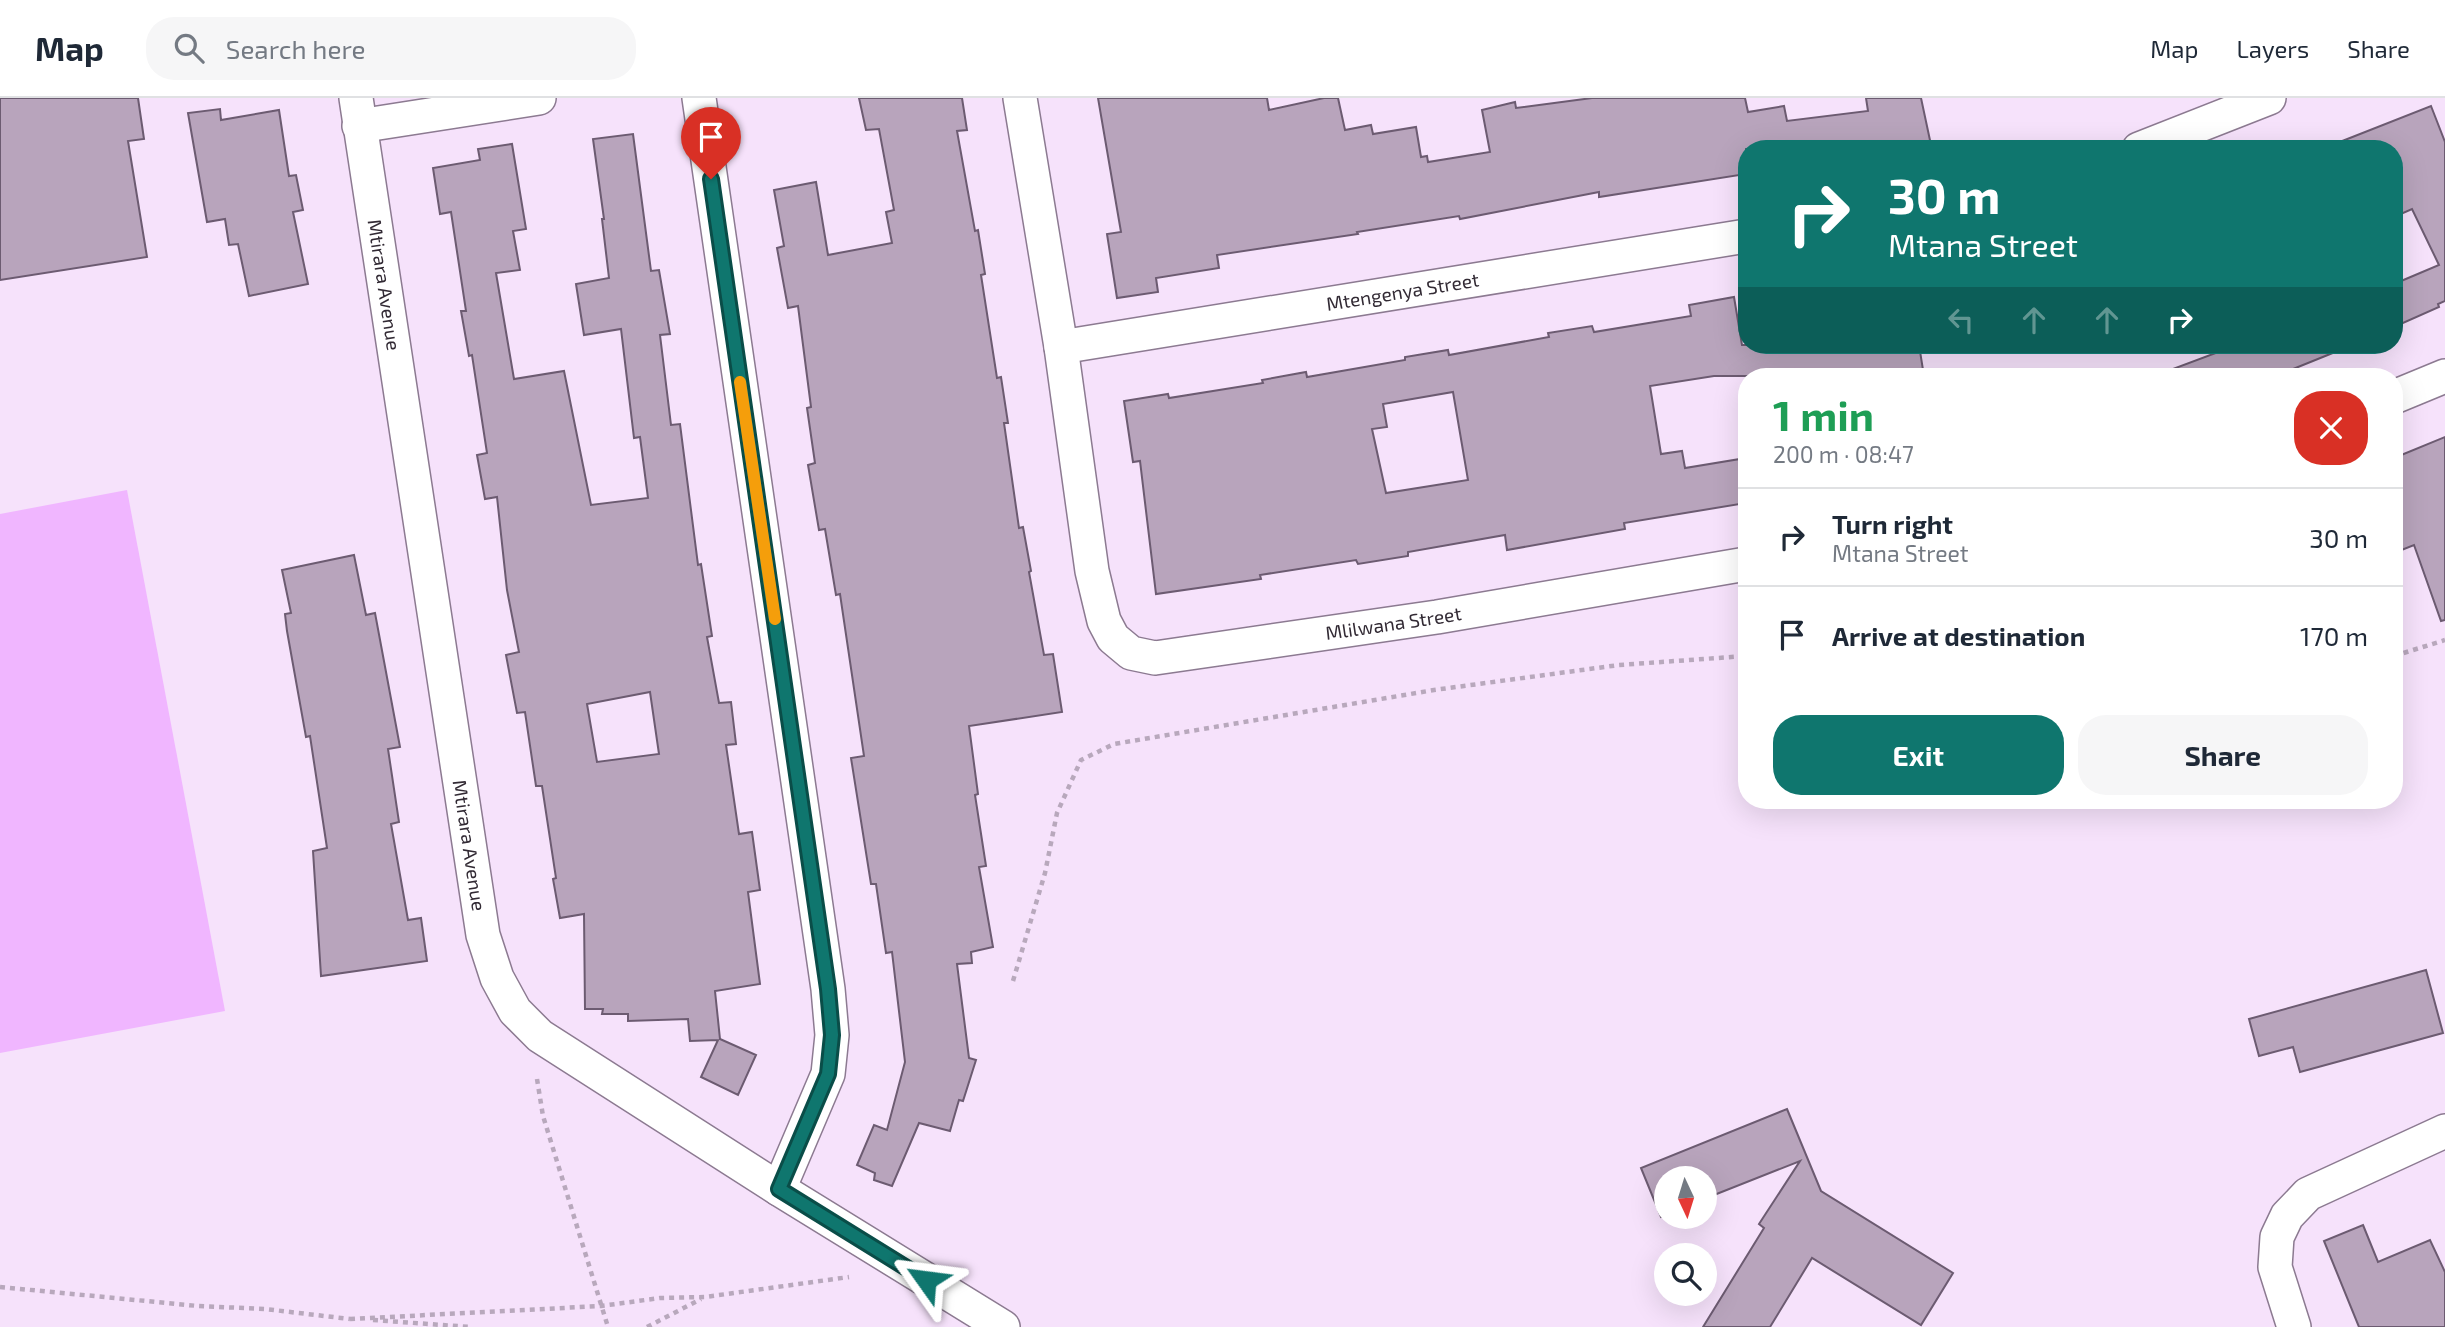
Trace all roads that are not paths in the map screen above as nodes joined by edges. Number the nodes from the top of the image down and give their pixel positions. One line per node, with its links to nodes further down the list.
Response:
1 (538, 98): 5 (street)
2 (699, 98): 13 (street)
3 (1020, 98): 8 (street, Mlilwana Street)
4 (2269, 98): 6 (street)
5 (358, 112): 13 (street, Mtirara Avenue)
6 (2162, 140)
7 (1738, 237): 8 (street, Mtengenya Street)
8 (1061, 347): 11 (street, Mlilwana Street)
9 (2445, 376): 10 (street)
10 (2403, 393)
11 (1738, 565)
12 (2445, 1131): 15 (street)
13 (779, 1189): 14 (street, Mtirara Avenue)
14 (1003, 1327)
15 (2294, 1327)

